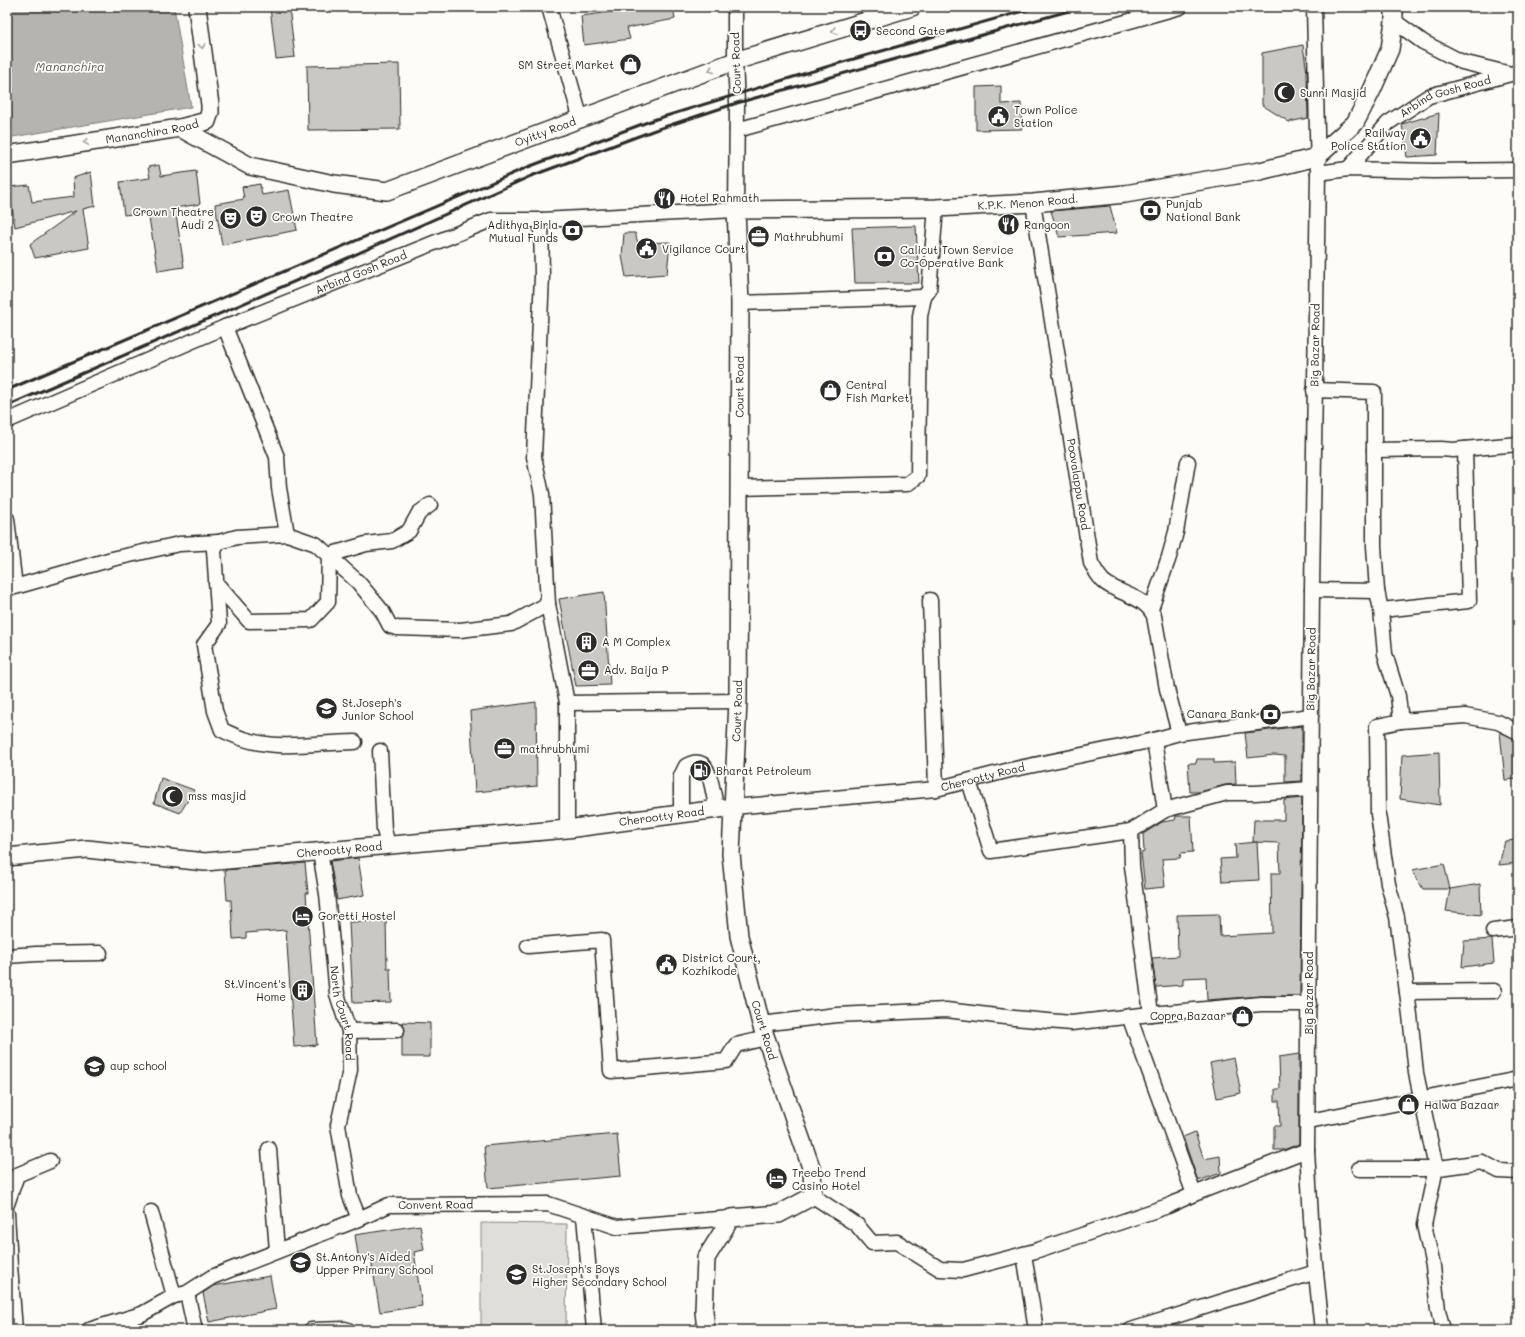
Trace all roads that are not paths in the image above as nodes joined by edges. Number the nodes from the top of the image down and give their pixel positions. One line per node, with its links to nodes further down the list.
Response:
1 (197, 7): 11 (main road, Mananchira Road, one-way to 11)
2 (549, 7): 10 (street)
3 (735, 7): 8 (street, Court Road)
4 (912, 7): 8 (main road, Oyitty Road, one-way to 8)
5 (1180, 7): 12 (street)
6 (1314, 7): 14 (street, Big Bazar Road)
7 (1394, 14): 9 (street); 14 (main road)
8 (735, 61): 10 (main road, Oyitty Road, one-way to 10); 12 (street, Court Road)
9 (1513, 73): 15 (street, Arbind Gosh Road)
10 (580, 120): 11 (main road, Oyitty Road)
11 (180, 128): 13 (main road, Mananchira Road, one-way to 13)
12 (737, 130): 19 (street, Court Road)
13 (7, 155)
14 (1317, 165): 15 (street); 17 (main road, K.P.K. Menon Road.); 24 (street, Big Bazar Road)
15 (1348, 169): 16 (street)
16 (1518, 170)
17 (1033, 203): 18 (main road, K.P.K. Menon Road.); 41 (street, Poovalappu Road)
18 (936, 208): 19 (main road, K.P.K. Menon Road.); 21 (street)
19 (736, 210): 20 (street, Arbind Gosh Road); 22 (main road, Court Road)
20 (541, 220): 23 (street, Arbind Gosh Road); 40 (street)
21 (924, 297): 22 (street); 30 (street)
22 (740, 303): 30 (main road, Court Road)
23 (225, 327): 25 (street, Arbind Gosh Road); 33 (street)
24 (1314, 390): 28 (street); 37 (street, Big Bazar Road)
25 (7, 421)
26 (1518, 444): 27 (street)
27 (1465, 449): 28 (street); 42 (street)
28 (1374, 450): 38 (street)
29 (1188, 462): 41 (street)
30 (739, 488): 43 (main road, Court Road)
31 (430, 505): 35 (street)
32 (7, 518): 34 (street)
33 (287, 534): 34 (street); 35 (street)
34 (219, 542): 36 (street)
35 (329, 555): 36 (street); 40 (street)
36 (216, 583): 50 (street)
37 (1312, 590): 38 (street); 45 (street, Big Bazar Road)
38 (1377, 591): 42 (street)
39 (930, 600): 53 (street)
40 (548, 604): 44 (street)
41 (1151, 609): 48 (street)
42 (1381, 610): 46 (street)
43 (738, 701): 44 (street); 55 (main road, Court Road)
44 (567, 703): 58 (street)
45 (1311, 716): 48 (street, Cherootty Road); 54 (street, Big Bazar Road)
46 (1401, 720): 47 (street); 69 (street)
47 (1518, 732)
48 (1179, 734): 49 (street, Cherootty Road)
49 (1154, 740): 52 (street, Cherootty Road); 56 (street)
50 (355, 742)
51 (380, 751): 60 (street)
52 (968, 781): 53 (street, Cherootty Road); 59 (street)
53 (936, 789): 55 (street, Cherootty Road)
54 (1310, 789): 56 (street); 70 (street, Big Bazar Road)
55 (725, 809): 57 (main road, Cherootty Road); 57 (street); 75 (main road, Court Road)
56 (1165, 810): 59 (street)
57 (681, 814): 58 (main road, Cherootty Road)
58 (568, 829): 60 (main road, Cherootty Road)
59 (1131, 831): 71 (street)
60 (388, 844): 61 (main road, Cherootty Road)
61 (320, 852): 62 (main road, Cherootty Road); 74 (street, North Court Road)
62 (7, 857)
63 (1518, 928): 64 (street)
64 (1493, 931)
65 (528, 946): 75 (street)
66 (100, 953): 67 (street)
67 (7, 956)
68 (1494, 991): 69 (street)
69 (1407, 992): 77 (street)
70 (1309, 1004): 71 (street); 78 (street, Big Bazar Road)
71 (1151, 1014): 72 (street)
72 (1129, 1016): 75 (street); 85 (street)
73 (397, 1030): 74 (street)
74 (349, 1031): 92 (street, North Court Road)
75 (763, 1031): 86 (main road, Court Road)
76 (1518, 1079): 77 (street)
77 (1422, 1099): 78 (street); 82 (street)
78 (1308, 1121): 80 (street, Big Bazar Road)
79 (269, 1149): 93 (street)
80 (1307, 1150): 85 (street); 95 (street, Big Bazar Road)
81 (50, 1161): 87 (street)
82 (1436, 1168): 83 (street); 84 (street); 107 (street)
83 (1359, 1169)
84 (1518, 1172)
85 (1194, 1194): 94 (street)
86 (813, 1196): 91 (main road); 94 (street)
87 (7, 1204)
88 (151, 1212): 96 (street)
89 (7, 1213): 97 (street)
90 (584, 1216): 91 (street, Convent Road); 92 (street, Convent Road); 102 (street)
91 (731, 1218): 103 (main road)
92 (359, 1219): 93 (street, Convent Road)
93 (277, 1251): 96 (street, Convent Road)
94 (1024, 1254): 104 (street)
95 (1316, 1272): 105 (street); 106 (street, Big Bazar Road)
96 (181, 1295): 98 (street, Convent Road); 99 (street)
97 (15, 1330)
98 (90, 1330)
99 (196, 1330)
100 (311, 1330): 101 (street)
101 (348, 1330)
102 (594, 1330)
103 (706, 1330)
104 (1036, 1330)
105 (1131, 1330)
106 (1322, 1330)
107 (1443, 1330)

